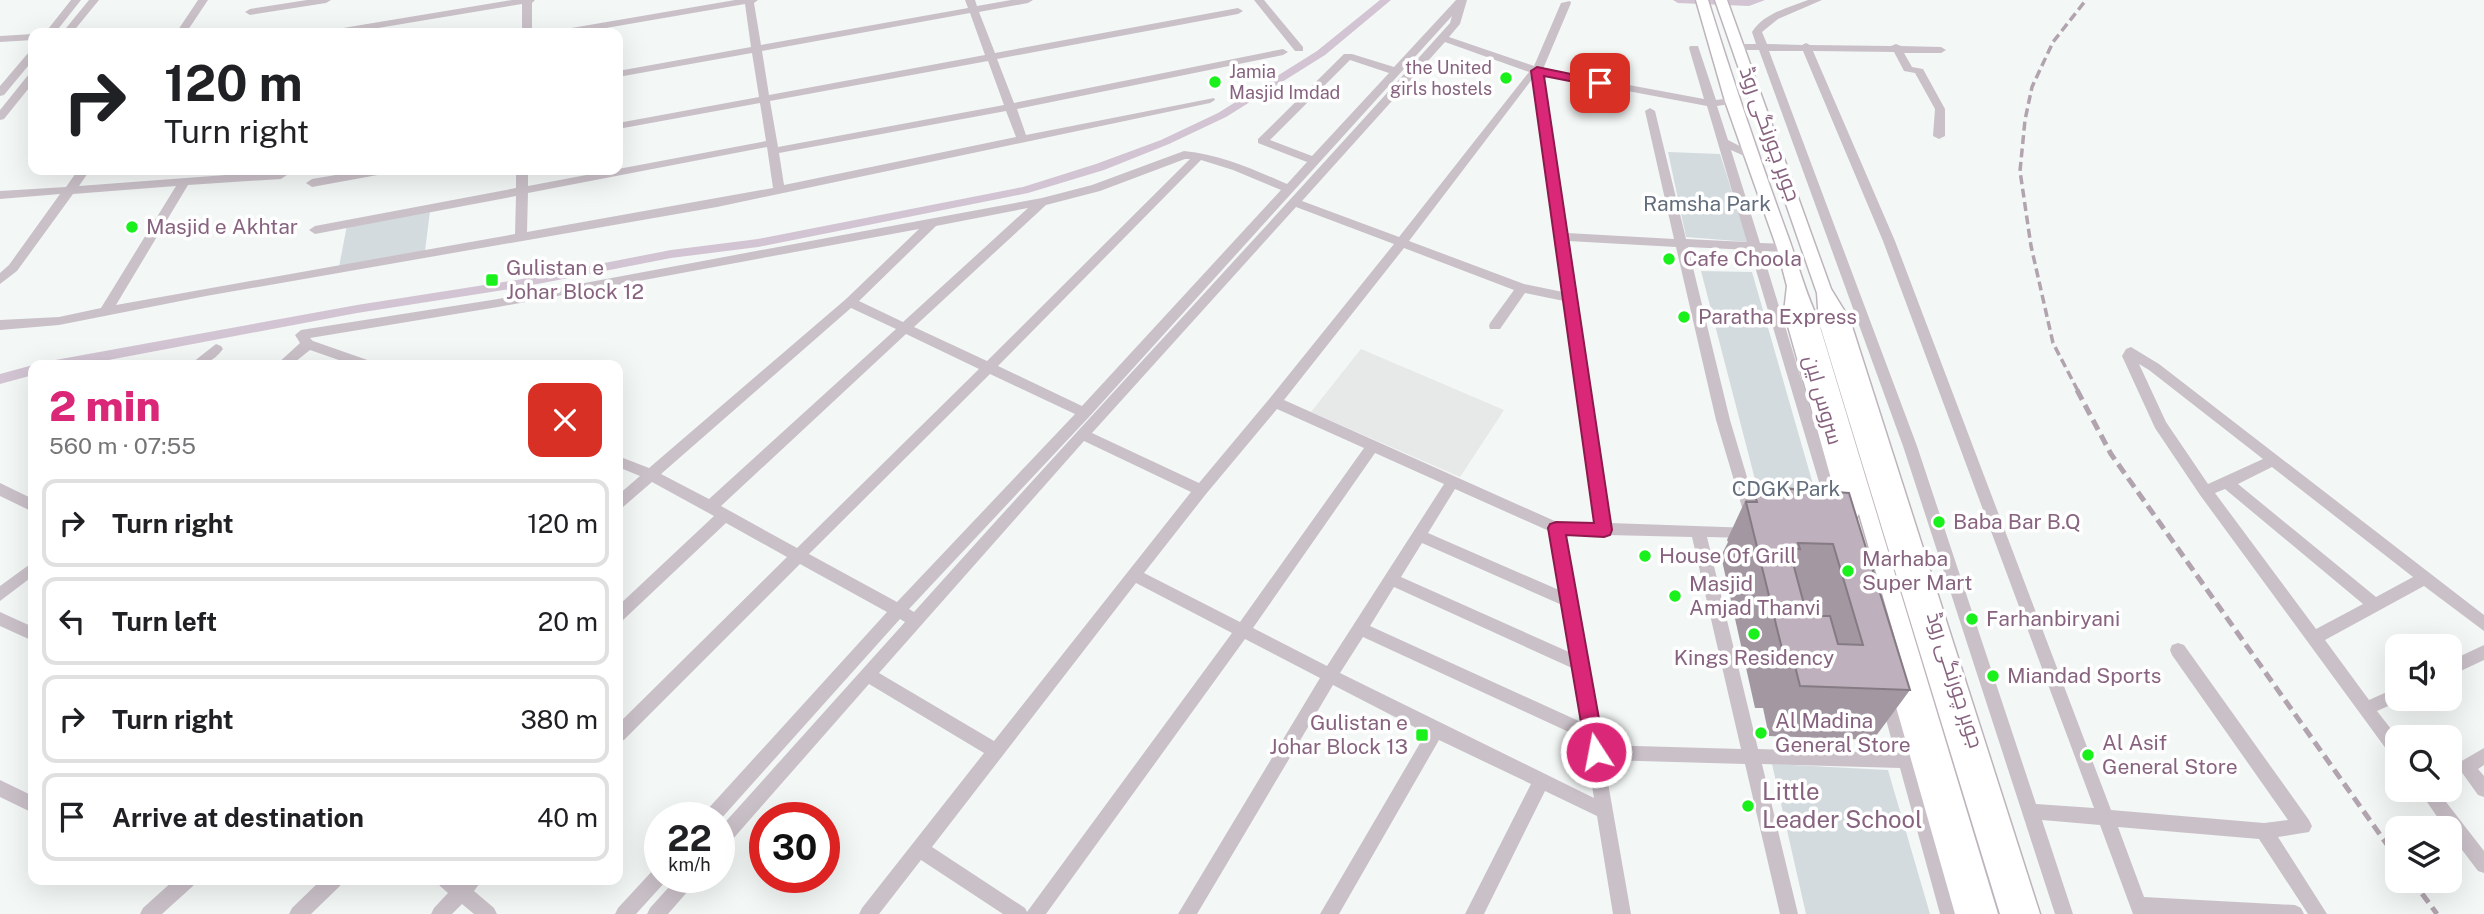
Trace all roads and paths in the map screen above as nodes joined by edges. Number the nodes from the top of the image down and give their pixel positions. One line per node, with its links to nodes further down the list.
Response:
1 (76, 0): 17 (street)
2 (94, 0): 18 (street)
3 (204, 0): 19 (street)
4 (326, 0): 16 (street)
5 (528, 0): 20 (street); 21 (street)
6 (750, 0): 22 (street); 30 (street)
7 (1028, 0): 14 (street)
8 (1259, 0): 32 (street)
9 (1461, 0): 25 (street); 37 (street)
10 (1702, 0): 44 (main road, جوہر چورنگی روڈ)
11 (1721, 0): 28 (main road, جوہر چورنگی روڈ)
12 (1817, 0): 26 (street)
13 (1566, 3): 38 (street)
14 (971, 5): 30 (street); 35 (street)
15 (1238, 11): 35 (street)
16 (250, 12)
17 (54, 28)
18 (71, 28)
19 (184, 28)
20 (361, 28)
21 (527, 28)
22 (589, 28)
23 (28, 37): 24 (street)
24 (0, 38)
25 (1443, 38): 38 (street); 71 (street)
26 (1762, 46): 27 (street); 28 (street); 158 (street)
27 (1806, 46): 29 (street); 160 (street)
28 (1739, 47): 83 (main road, جوہر چورنگی روڈ)
29 (1896, 47): 33 (street); 50 (street)
30 (757, 48): 39 (street); 42 (street)
31 (1694, 48): 45 (street, سروس لین)
32 (1299, 49)
33 (1941, 50)
34 (1283, 52): 46 (street)
35 (991, 57): 42 (street); 46 (street)
36 (28, 60): 41 (street)
37 (1394, 71): 56 (street); 56 (street)
38 (1537, 71): 45 (street); 75 (street); 76 (street)
39 (623, 73)
40 (28, 82): 48 (street)
41 (0, 93)
42 (765, 98): 49 (street); 53 (street)
43 (1210, 100): 51 (street)
44 (1732, 101): 45 (street); 55 (main road, جوہر چورنگی روڈ)
45 (1711, 104): 52 (street, سروس لین)
46 (1010, 107): 51 (street); 53 (street)
47 (1650, 111): 77 (street)
48 (0, 117)
49 (623, 125)
50 (1939, 136)
51 (1022, 138): 67 (street)
52 (1723, 142): 55 (street); 78 (street, سروس لین)
53 (773, 147): 57 (street); 67 (street)
54 (1199, 156): 65 (street); 70 (street); 97 (street)
55 (1753, 156): 79 (main road, جوہر چورنگی روڈ)
56 (1312, 160): 65 (street)
57 (623, 172)
58 (80, 175): 68 (street)
59 (281, 175): 64 (street)
60 (356, 175): 63 (street)
61 (522, 175): 66 (street)
62 (606, 175): 66 (street)
63 (312, 183)
64 (183, 184): 68 (street); 86 (street)
65 (1287, 188): 96 (street)
66 (522, 189): 73 (street); 74 (street)
67 (779, 189): 74 (street)
68 (67, 192): 69 (street); 80 (street)
69 (0, 195)
70 (1042, 202): 72 (street); 90 (street)
71 (1294, 202): 76 (street); 96 (street)
72 (932, 223): 85 (street); 91 (street)
73 (315, 230)
74 (521, 237): 86 (street)
75 (1560, 237): 77 (street); 84 (street)
76 (1402, 242): 82 (street); 98 (street)
77 (1682, 244): 78 (street); 116 (street)
78 (1756, 247): 79 (street); 87 (street, سروس لین)
79 (1785, 248): 81 (main road, جوہر چورنگی روڈ)
80 (0, 280)
81 (1795, 286): 87 (main road, جوہر چورنگی روڈ); 188 (main road, جوہر چورنگی روڈ)
82 (1522, 288): 84 (street); 89 (street)
83 (1823, 289): 189 (main road, جوہر چورنگی روڈ); 190 (main road, جوہر چورنگی روڈ)
84 (1570, 298): 115 (street)
85 (850, 302): 90 (street); 104 (street)
86 (107, 311): 88 (street)
87 (1784, 312): 114 (street, سروس لین); 187 (main road, جوہر چورنگی روڈ)
88 (0, 325)
89 (1495, 326)
90 (903, 329): 97 (street); 112 (street)
91 (308, 344): 94 (street); 95 (street)
92 (216, 349): 93 (street)
93 (202, 360)
94 (288, 360)
95 (354, 360)
96 (1136, 364): 99 (street); 100 (street)
97 (990, 369): 99 (street); 118 (street)
98 (1275, 402): 101 (street); 108 (street)
99 (1084, 413): 127 (street)
100 (1082, 434): 108 (street); 129 (street)
101 (1373, 446): 105 (street); 132 (street)
102 (2274, 460): 106 (street); 109 (street); 121 (street)
103 (623, 463): 104 (street)
104 (650, 474): 110 (street); 112 (street)
105 (1453, 481): 113 (street); 117 (street)
106 (2227, 483): 109 (street); 125 (street)
107 (0, 489): 111 (street)
108 (1201, 490): 120 (street)
109 (2205, 491): 134 (street)
110 (623, 498)
111 (28, 499)
112 (717, 511): 118 (street); 126 (street)
113 (1556, 528): 115 (street); 124 (street)
114 (1839, 528)
115 (1604, 530): 116 (street)
116 (1698, 533): 149 (street)
117 (1419, 535): 122 (street); 124 (street)
118 (796, 556): 127 (street); 144 (street)
119 (28, 572): 123 (street)
120 (1134, 575): 132 (street); 148 (street)
121 (2425, 578): 125 (street); 130 (street)
122 (1391, 579): 131 (street); 138 (street)
123 (0, 595)
124 (1568, 601): 138 (street)
125 (2374, 605): 134 (street)
126 (623, 610)
127 (898, 611): 129 (street); 155 (street)
128 (0, 619): 133 (street)
129 (917, 621): 140 (street)
130 (2484, 624)
131 (1360, 628): 141 (street); 147 (street)
132 (1243, 630): 141 (street); 180 (street)
133 (28, 632)
134 (2313, 639): 143 (street)
135 (2178, 650): 162 (street)
136 (2484, 652): 137 (street)
137 (2462, 663)
138 (1580, 664): 147 (street)
139 (1880, 670): 151 (street)
140 (868, 675): 148 (street); 161 (street)
141 (1330, 676): 145 (street); 181 (street)
142 (2385, 700): 143 (street)
143 (2365, 709): 146 (street)
144 (623, 730)
145 (1436, 730): 152 (street); 182 (street)
146 (2385, 735)
147 (1594, 743): 149 (street); 159 (street)
148 (996, 751): 163 (street)
149 (1752, 755): 151 (street); 185 (street)
150 (2484, 756): 154 (street)
151 (1906, 761): 186 (street)
152 (1542, 780): 159 (street); 183 (street)
153 (0, 789): 157 (street)
154 (2484, 789)
155 (726, 802)
156 (2436, 802): 164 (street)
157 (28, 803)
158 (2030, 811): 160 (street); 191 (street)
159 (1605, 812): 184 (street)
160 (2106, 818): 162 (street); 171 (street)
161 (735, 824)
162 (2264, 831): 193 (street)
163 (920, 849): 178 (street); 179 (street)
164 (2484, 865)
165 (180, 885): 173 (street)
166 (329, 885): 174 (street)
167 (467, 887): 175 (street); 176 (street)
168 (644, 893): 170 (street)
169 (674, 893): 172 (street)
170 (641, 896): 172 (street); 177 (street)
171 (2141, 910): 192 (street)
172 (658, 911)
173 (149, 914)
174 (298, 914)
175 (440, 914)
176 (488, 914)
177 (624, 914)
178 (869, 914)
179 (1018, 914)
180 (1035, 914)
181 (1187, 914)
182 (1329, 914)
183 (1474, 914)
184 (1622, 914)
185 (1789, 914)
186 (1949, 914)
187 (1966, 914)
188 (1987, 914)
189 (2011, 914)
190 (2029, 914)
191 (2064, 914)
192 (2295, 914)
193 (2318, 914)

